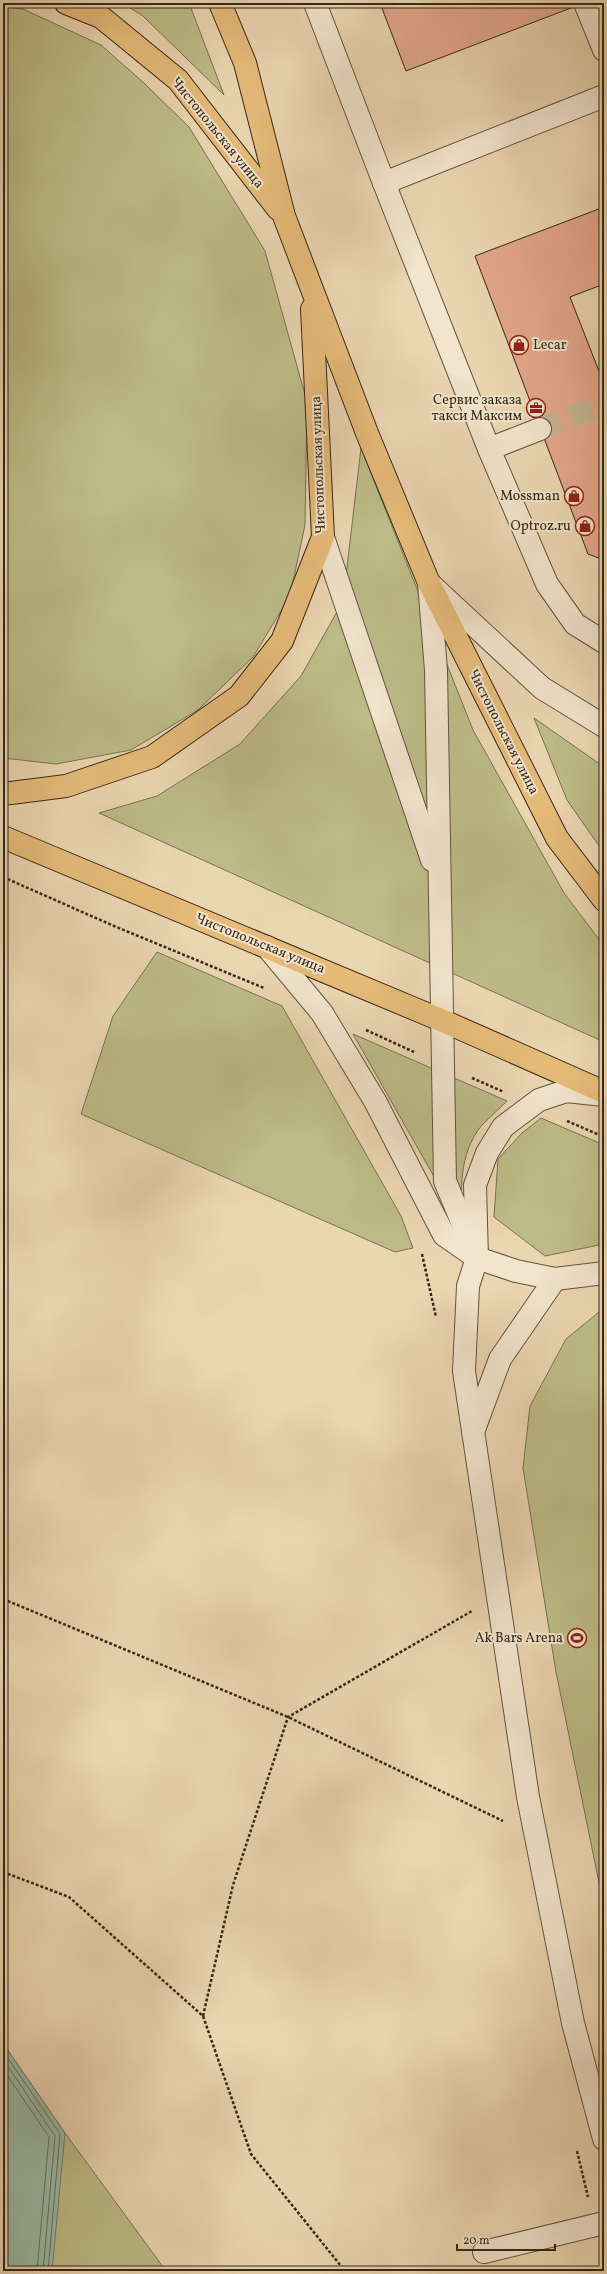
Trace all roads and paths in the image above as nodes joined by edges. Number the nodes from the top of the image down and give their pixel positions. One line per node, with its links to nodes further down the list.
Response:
1 (66, 3): 8 (main road, Чистопольская улица)
2 (220, 3): 8 (main road, Чистопольская улица)
3 (315, 3): 7 (lane)
4 (585, 3): 5 (lane)
5 (604, 50)
6 (604, 96): 7 (lane)
7 (384, 183): 11 (lane)
8 (284, 216): 9 (main road, Чистопольская улица)
9 (310, 288): 12 (main road, Чистопольская улица); 13 (main road, Чистопольская улица)
10 (540, 429): 11 (lane)
11 (489, 449): 14 (lane)
12 (323, 537): 16 (main road, Чистопольская улица); 19 (lane)
13 (429, 583): 15 (lane); 19 (lane); 20 (main road, Чистопольская улица)
14 (604, 642)
15 (604, 726)
16 (3, 794)
17 (3, 838): 21 (main road, Чистопольская улица)
18 (3, 877): 22 (path)
19 (438, 879): 23 (lane)
20 (604, 900)
21 (267, 947): 23 (main road, Чистопольская улица); 29 (lane)
22 (268, 990)
23 (441, 1020): 24 (main road, Чистопольская улица); 29 (lane)
24 (604, 1092)
25 (604, 1095): 29 (lane)
26 (562, 1119): 27 (path)
27 (604, 1137)
28 (422, 1253): 32 (path)
29 (477, 1258): 31 (lane); 33 (lane)
30 (604, 1273): 31 (lane)
31 (555, 1279): 33 (lane)
32 (437, 1320)
33 (473, 1433): 40 (lane)
34 (3, 1599): 36 (path)
35 (475, 1618): 36 (path)
36 (288, 1717): 37 (path); 39 (path)
37 (502, 1813)
38 (3, 1872): 39 (path)
39 (203, 2016): 43 (path)
40 (604, 2139)
41 (604, 2222): 42 (lane)
42 (484, 2252)
43 (345, 2271)

